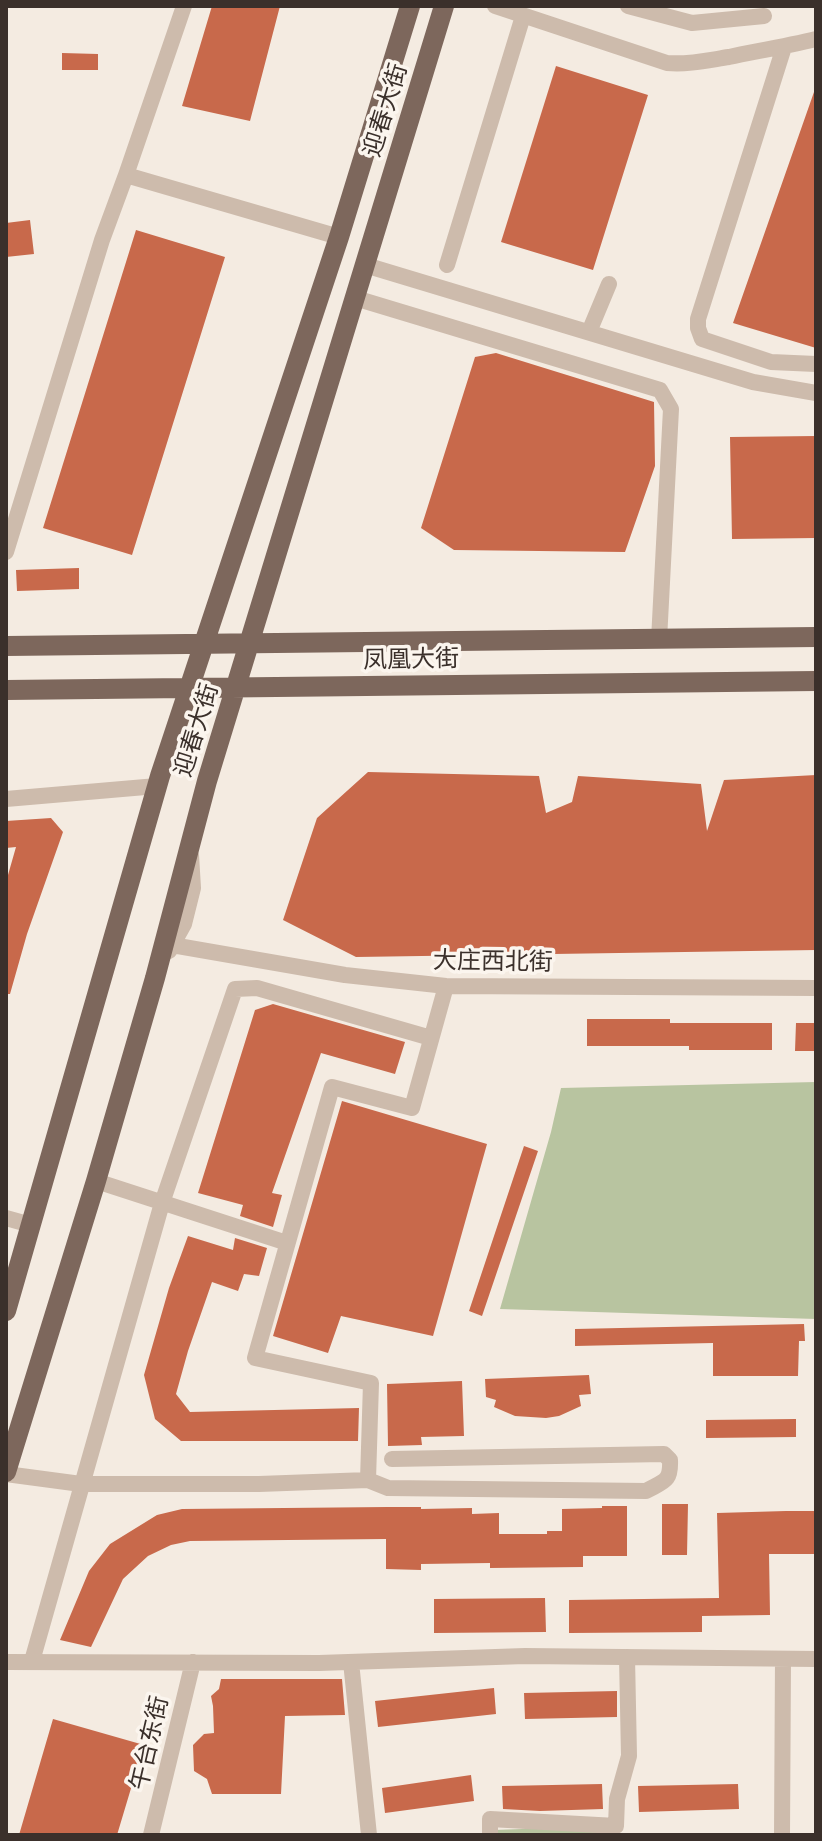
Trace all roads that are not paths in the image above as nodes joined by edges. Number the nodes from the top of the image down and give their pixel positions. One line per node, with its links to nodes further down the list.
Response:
1 (184, 6): 10 (street)
2 (410, 6): 11 (main road, 迎春大街)
3 (444, 6): 12 (main road, 迎春大街)
4 (495, 6): 6 (street)
5 (628, 6): 7 (street)
6 (523, 16): 9 (street); 13 (street)
7 (764, 16)
8 (816, 39): 9 (street)
9 (784, 47): 17 (street)
10 (126, 175): 11 (street); 19 (street)
11 (339, 237): 23 (main road, 迎春大街)
12 (365, 265): 15 (main road, 迎春大街); 16 (street)
13 (447, 265)
14 (609, 284): 16 (street)
15 (355, 298): 21 (street); 22 (main road, 迎春大街)
16 (589, 332): 18 (street)
17 (816, 364)
18 (816, 393)
19 (6, 552)
20 (816, 637): 21 (main road, 凤凰大街)
21 (659, 640): 22 (main road, 凤凰大街)
22 (249, 643): 23 (main road, 凤凰大街); 26 (main road, 迎春大街)
23 (204, 644): 24 (main road, 凤凰大街); 27 (main road, 迎春大街)
24 (6, 646)
25 (816, 681): 26 (main road, 凤凰大街)
26 (236, 687): 27 (main road, 凤凰大街); 31 (main road, 迎春大街)
27 (189, 688): 28 (main road, 凤凰大街); 29 (main road, 迎春大街)
28 (6, 690)
29 (157, 786): 30 (street); 40 (main road, 迎春大街)
30 (6, 799)
31 (190, 844): 32 (street); 33 (main road, 迎春大街)
32 (172, 945): 33 (street); 34 (street, 大庄西北街)
33 (155, 978): 37 (main road, 迎春大街)
34 (446, 986): 35 (street, 大庄西北街); 36 (street)
35 (816, 988)
36 (431, 1038): 38 (street); 41 (street)
37 (96, 1181): 38 (street); 44 (main road, 迎春大街)
38 (162, 1203): 41 (street); 46 (street)
39 (6, 1218): 40 (street)
40 (31, 1225): 42 (main road, 迎春大街)
41 (287, 1243): 45 (street)
42 (6, 1311)
43 (392, 1459): 45 (street)
44 (6, 1473): 46 (street)
45 (368, 1480): 46 (street)
46 (81, 1484): 50 (street)
47 (627, 1657): 48 (street); 53 (street); 56 (street)
48 (783, 1659): 49 (street); 57 (street)
49 (816, 1659)
50 (32, 1661): 51 (street); 52 (street)
51 (6, 1662)
52 (193, 1662): 53 (street); 54 (street, 午台东街)
53 (351, 1662): 55 (street)
54 (151, 1835)
55 (369, 1835)
56 (490, 1835)
57 (782, 1835)

